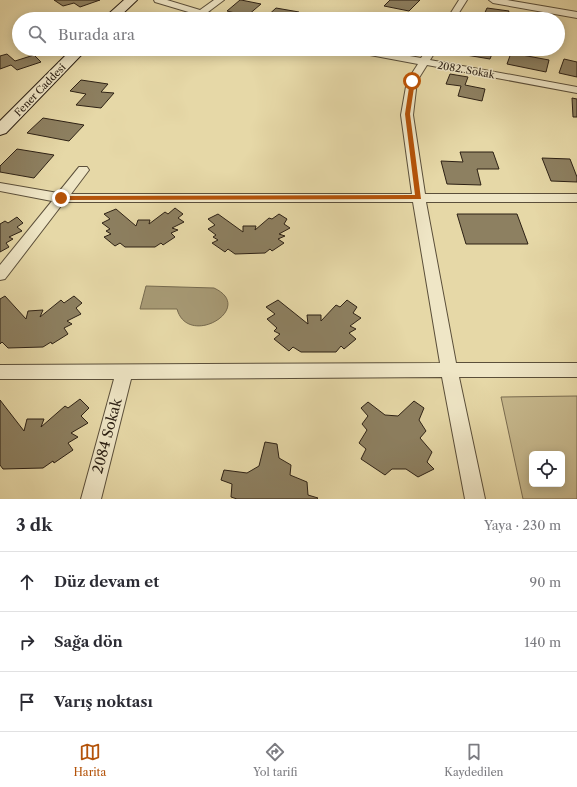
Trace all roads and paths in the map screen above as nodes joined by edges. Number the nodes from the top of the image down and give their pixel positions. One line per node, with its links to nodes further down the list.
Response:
1 (131, 0): 6 (street)
2 (158, 0): 7 (street)
3 (220, 0): 8 (street)
4 (464, 0): 9 (street)
5 (493, 0): 10 (street)
6 (117, 12)
7 (199, 12)
8 (203, 12)
9 (456, 12)
10 (560, 12)
11 (565, 13): 12 (street)
12 (577, 15)
13 (73, 56): 18 (street, Fener Caddesi)
14 (392, 56): 16 (street, 2082. Sokak)
15 (428, 56): 16 (street)
16 (424, 62): 17 (street, 2082. Sokak); 21 (street)
17 (577, 90)
18 (0, 130)
19 (83, 170): 22 (street)
20 (0, 187): 22 (street)
21 (419, 197): 22 (street); 23 (street); 25 (street)
22 (61, 198): 24 (street)
23 (577, 198)
24 (0, 275)
25 (448, 370): 26 (street); 28 (street); 30 (street)
26 (577, 370)
27 (0, 372): 28 (street)
28 (124, 372): 29 (street, 2084 Sokak)
29 (90, 499)
30 (475, 499)

